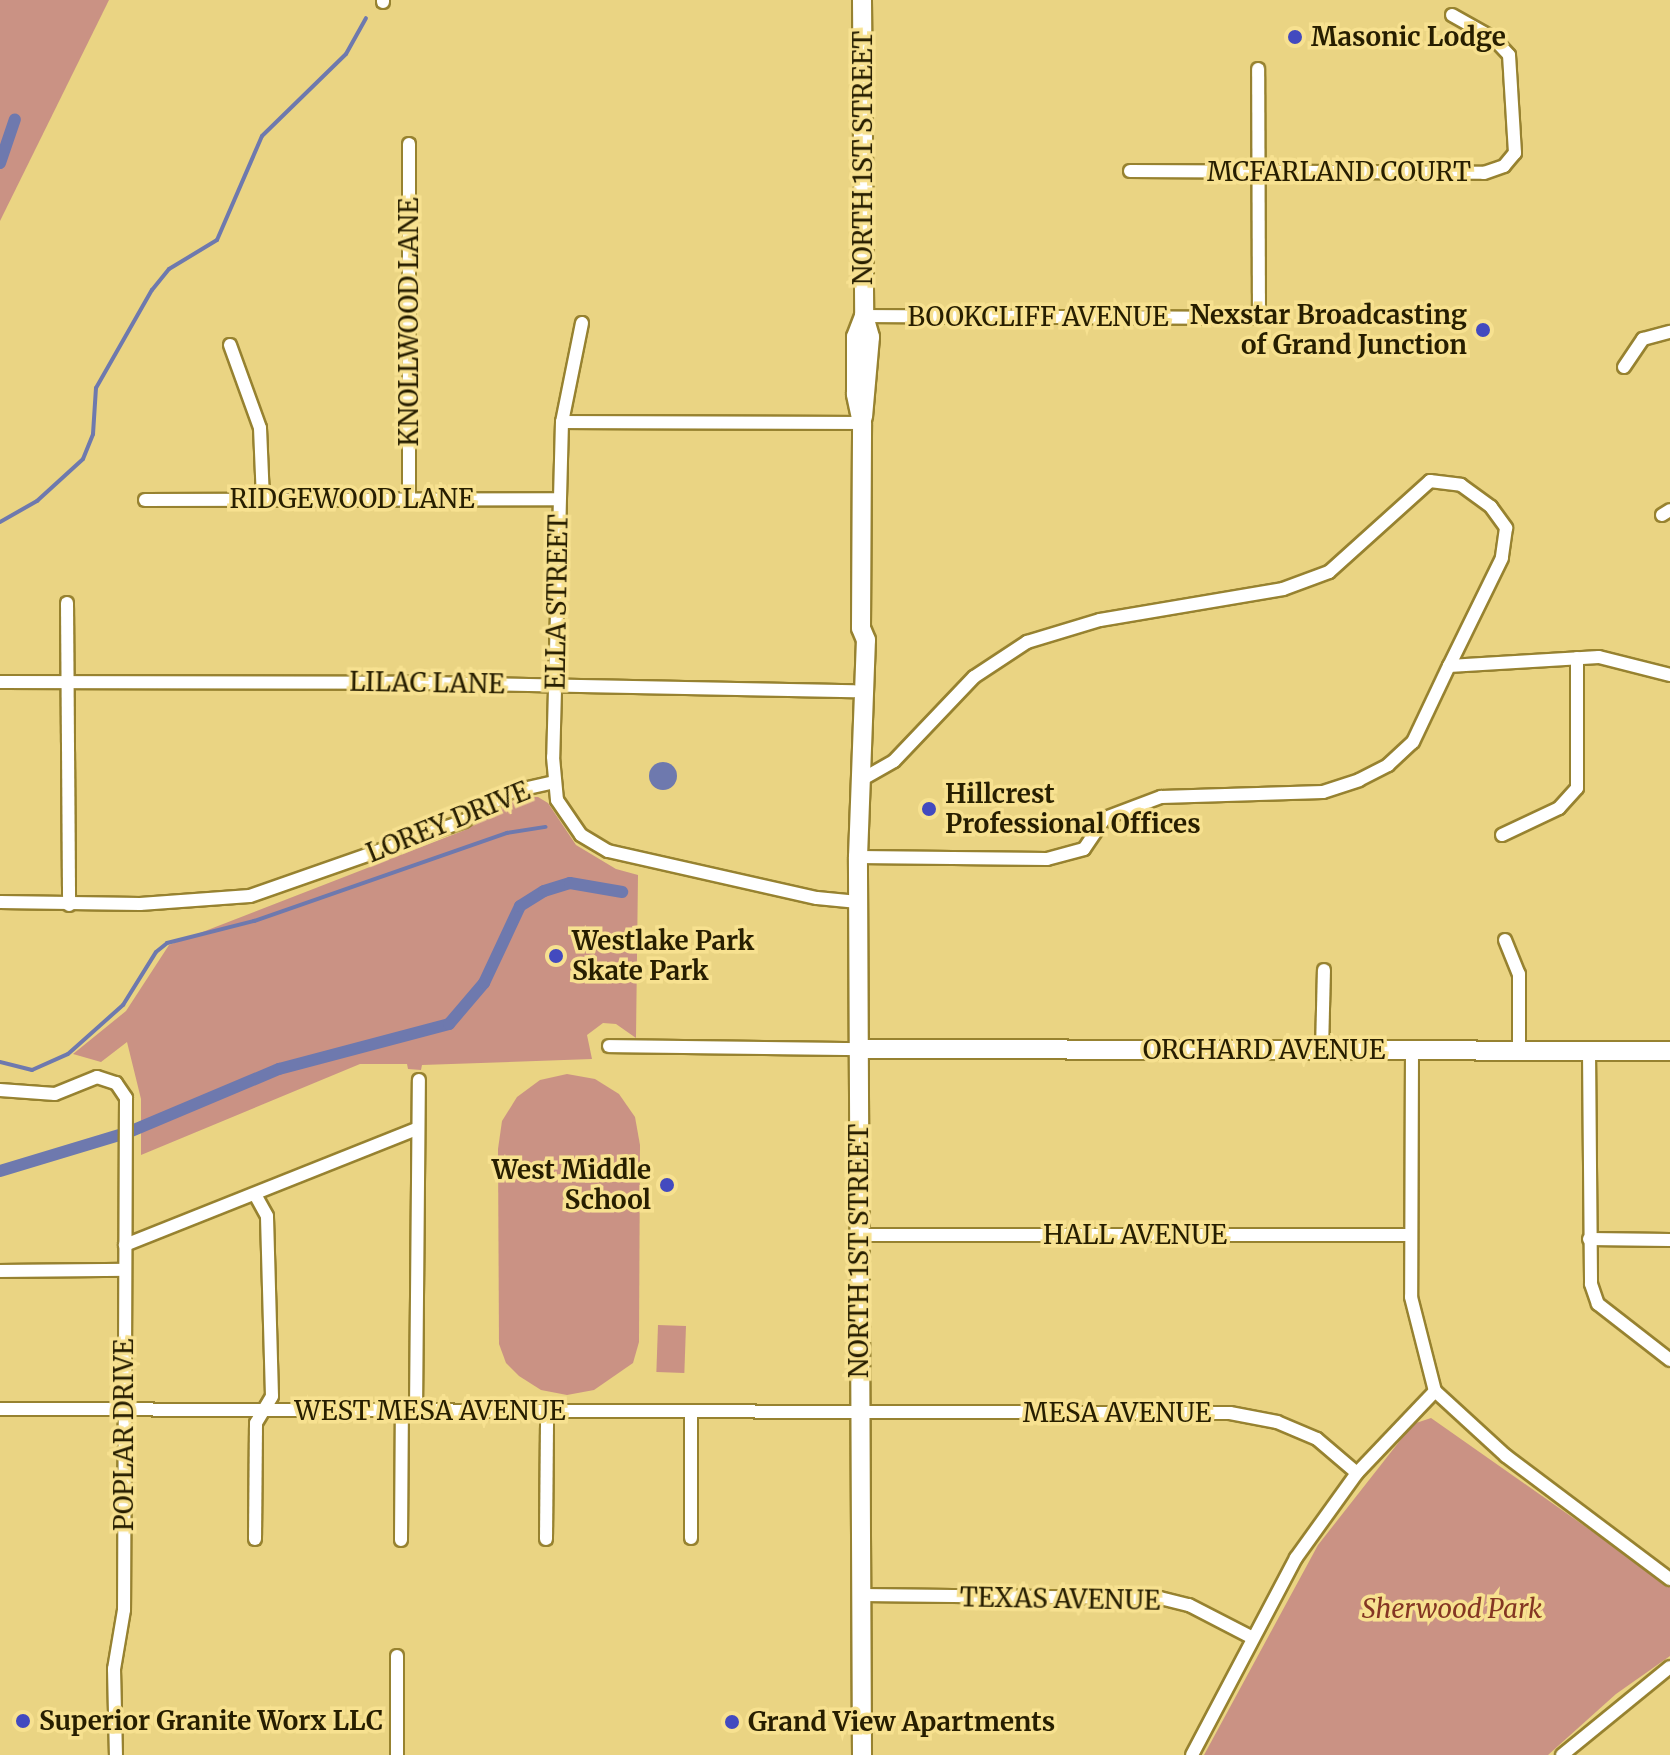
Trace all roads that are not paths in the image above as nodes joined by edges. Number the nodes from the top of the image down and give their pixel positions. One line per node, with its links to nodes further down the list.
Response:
1 (862, 0): 7 (main road, NORTH 1ST STREET)
2 (1452, 15): 5 (street, MCFARLAND COURT)
3 (1258, 69): 5 (street)
4 (409, 144): 14 (street, KNOLLWOOD LANE)
5 (1261, 170): 6 (street, MCFARLAND COURT); 7 (street, BOOKCLIFF AVENUE)
6 (1130, 171)
7 (864, 316): 13 (main road, NORTH 1ST STREET)
8 (582, 323): 12 (street, ELLA STREET)
9 (1670, 332): 11 (street)
10 (230, 345): 17 (street)
11 (1624, 367)
12 (562, 422): 13 (street); 15 (street, ELLA STREET)
13 (862, 423): 19 (main road, NORTH 1ST STREET)
14 (409, 499): 15 (street, RIDGEWOOD LANE); 17 (street, RIDGEWOOD LANE)
15 (559, 499): 25 (street, ELLA STREET)
16 (145, 500): 17 (street, RIDGEWOOD LANE)
17 (263, 500)
18 (67, 603): 24 (street)
19 (861, 628): 26 (main road, NORTH 1ST STREET); 27 (main road, NORTH 1ST STREET)
20 (1577, 658): 21 (street); 22 (street); 30 (street)
21 (1449, 666): 28 (street); 31 (street)
22 (1670, 675)
23 (0, 682): 24 (street, LILAC LANE)
24 (70, 682): 25 (street, LILAC LANE); 34 (street)
25 (556, 685): 26 (street, LILAC LANE); 29 (street, ELLA STREET)
26 (854, 691): 27 (main road, NORTH 1ST STREET)
27 (860, 747): 28 (main road, NORTH 1ST STREET)
28 (859, 781): 31 (main road, NORTH 1ST STREET)
29 (554, 782): 33 (street, LOREY DRIVE); 34 (street, LOREY DRIVE)
30 (1502, 835)
31 (858, 857): 33 (main road, NORTH 1ST STREET)
32 (0, 902): 34 (street, LOREY DRIVE)
33 (858, 902): 38 (main road, NORTH 1ST STREET)
34 (69, 905)
35 (1505, 940): 41 (street)
36 (1324, 970): 39 (street)
37 (609, 1046): 38 (street)
38 (859, 1049): 39 (main road, ORCHARD AVENUE); 48 (main road, NORTH 1ST STREET)
39 (1322, 1050): 40 (main road, ORCHARD AVENUE)
40 (1412, 1050): 41 (main road, ORCHARD AVENUE); 49 (street)
41 (1519, 1051): 42 (main road, ORCHARD AVENUE)
42 (1589, 1051): 43 (main road, ORCHARD AVENUE); 50 (street)
43 (1670, 1051)
44 (419, 1080): 46 (street)
45 (0, 1090): 52 (street, POPLAR DRIVE)
46 (417, 1129): 47 (street); 61 (street)
47 (255, 1194): 52 (street); 59 (street)
48 (859, 1235): 49 (street, HALL AVENUE); 64 (main road, NORTH 1ST STREET)
49 (1411, 1235): 56 (street)
50 (1589, 1239): 51 (street); 55 (street)
51 (1670, 1240)
52 (125, 1245): 53 (street, POPLAR DRIVE)
53 (125, 1270): 54 (street); 58 (street, POPLAR DRIVE)
54 (0, 1271)
55 (1670, 1360)
56 (1435, 1391): 65 (street); 70 (street)
57 (0, 1409): 58 (street, WEST MESA AVENUE)
58 (124, 1410): 59 (street, WEST MESA AVENUE); 75 (street, POPLAR DRIVE)
59 (262, 1411): 60 (street, WEST MESA AVENUE); 67 (street)
60 (402, 1411): 61 (street, WEST MESA AVENUE); 69 (street)
61 (416, 1411): 62 (street, WEST MESA AVENUE)
62 (547, 1412): 63 (street, WEST MESA AVENUE); 68 (street)
63 (691, 1413): 64 (street, WEST MESA AVENUE); 66 (street)
64 (860, 1414): 65 (street, MESA AVENUE); 71 (main road, NORTH 1ST STREET)
65 (1357, 1473): 72 (street)
66 (691, 1538)
67 (255, 1539)
68 (546, 1539)
69 (401, 1540)
70 (1670, 1579)
71 (861, 1595): 72 (street, TEXAS AVENUE); 77 (main road, NORTH 1ST STREET)
72 (1251, 1637): 78 (street)
73 (397, 1656): 76 (street)
74 (1670, 1667): 79 (street)
75 (116, 1755)
76 (397, 1755)
77 (862, 1755)
78 (1192, 1755)
79 (1562, 1755)

